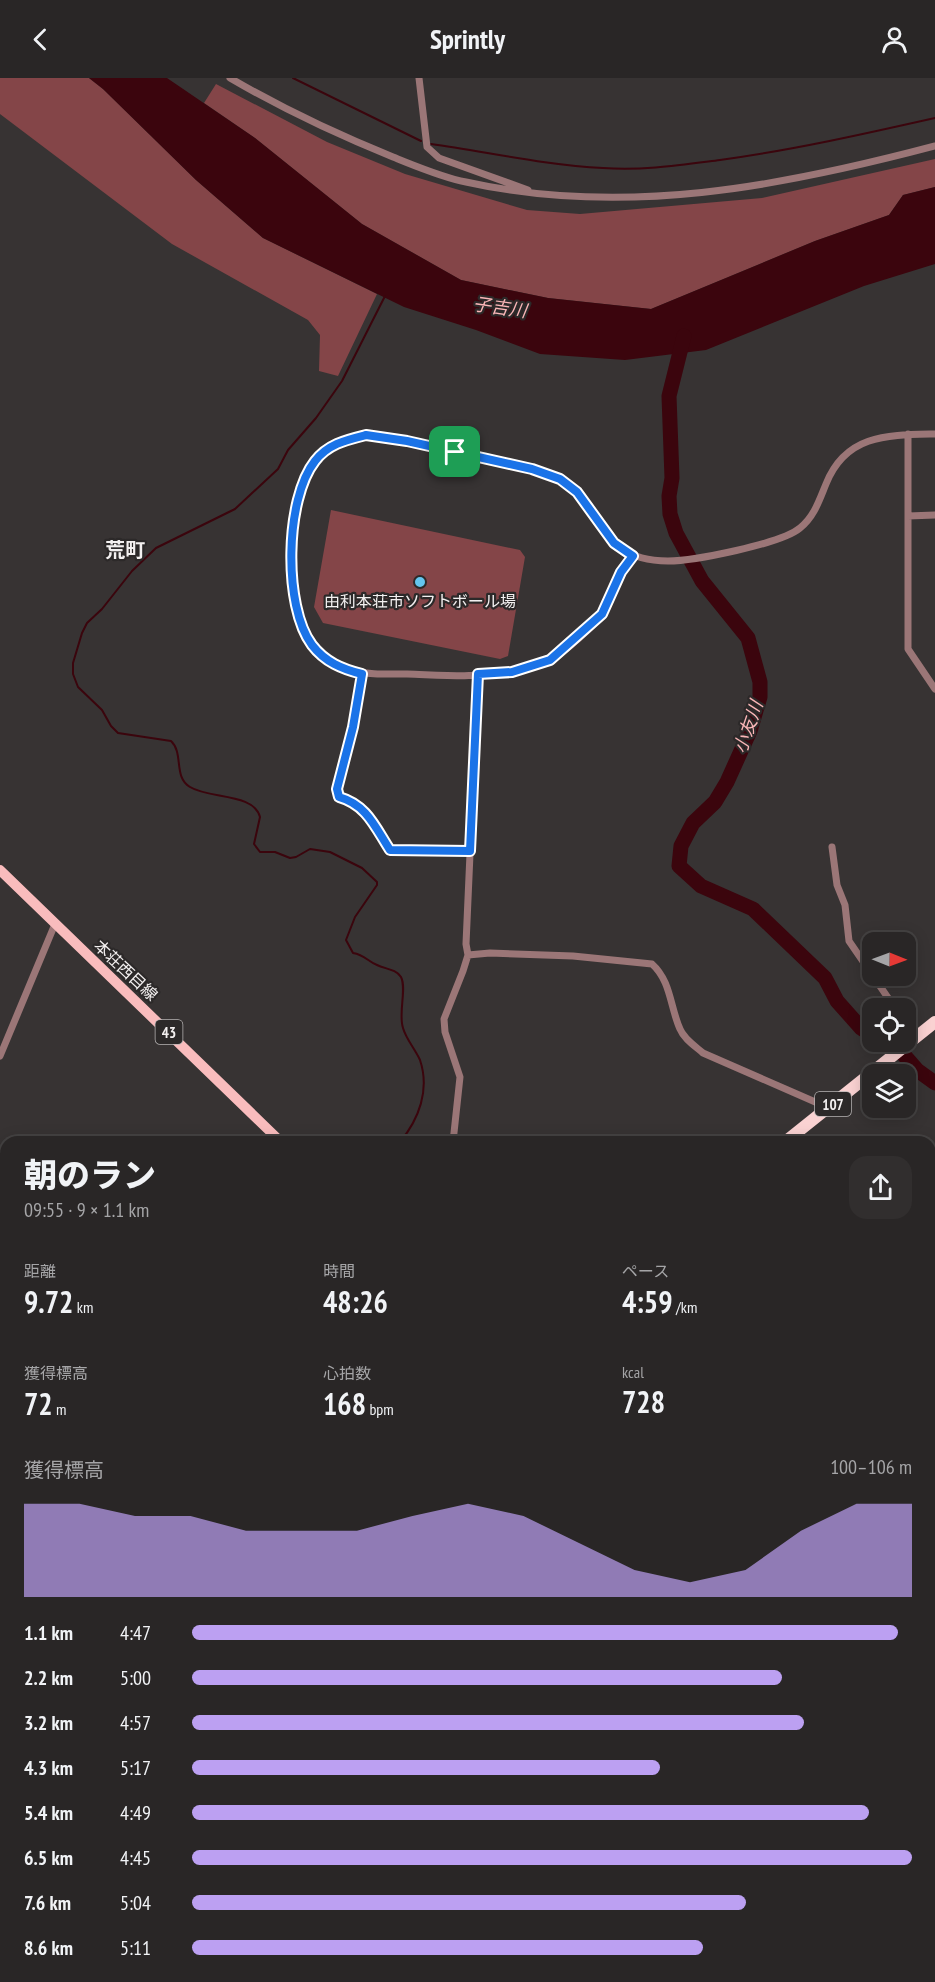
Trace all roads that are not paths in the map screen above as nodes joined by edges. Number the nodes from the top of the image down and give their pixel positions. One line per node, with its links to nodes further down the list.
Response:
1 (230, 78): 4 (street)
2 (419, 78): 4 (street)
3 (935, 146): 4 (street)
4 (538, 195)
5 (908, 434): 6 (street); 8 (street); 9 (street)
6 (935, 434)
7 (935, 515): 8 (street)
8 (908, 516): 12 (street)
9 (633, 556): 10 (street); 11 (street)
10 (362, 674): 11 (street); 14 (street)
11 (478, 674): 14 (street)
12 (935, 689)
13 (832, 847): 18 (street)
14 (470, 851): 17 (street)
15 (0, 870): 16 (main road, 本荘西目線 / 43)
16 (55, 924): 22 (street); 24 (main road, 本荘西目線 / 43)
17 (468, 955): 23 (street); 25 (street)
18 (888, 998)
19 (935, 1022): 20 (highway, 107)
20 (916, 1037)
21 (898, 1052): 23 (highway, 107)
22 (0, 1056)
23 (829, 1108): 26 (highway, 107)
24 (276, 1136)
25 (454, 1136)
26 (793, 1136)

